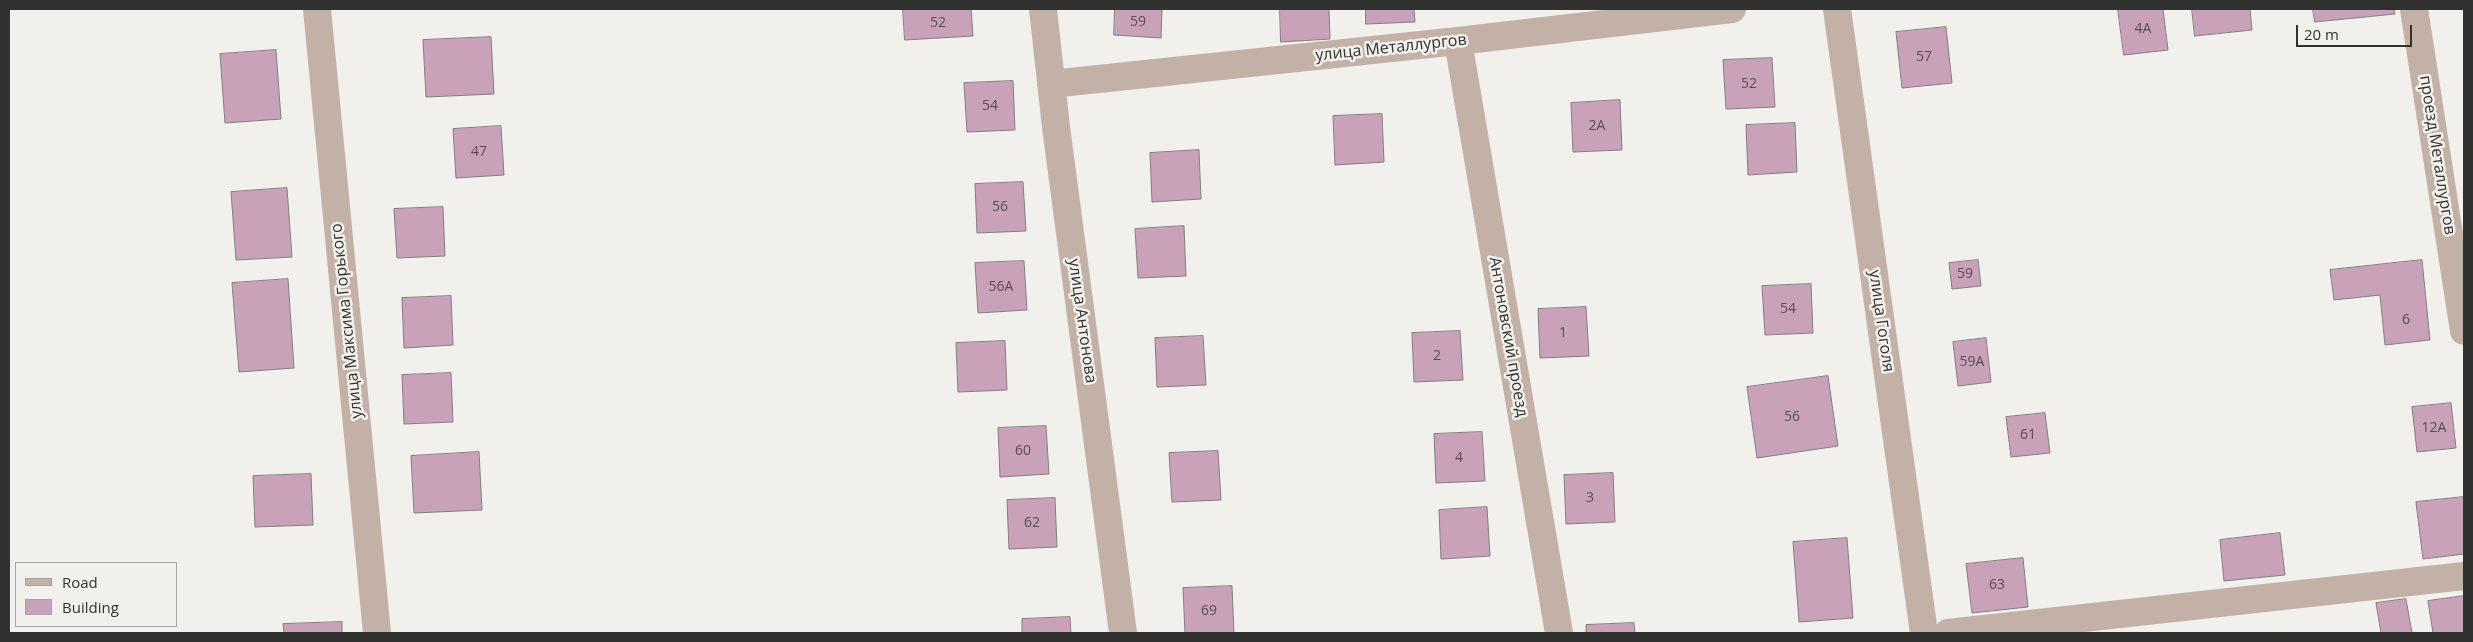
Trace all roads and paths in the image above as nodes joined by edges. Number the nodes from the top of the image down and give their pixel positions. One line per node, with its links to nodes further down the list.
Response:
1 (317, 9): 10 (street, улица Максима Горького)
2 (1043, 9): 7 (street, улица Антонова)
3 (1732, 9): 6 (street, улица Металлургов)
4 (1837, 9): 13 (street, улица Гоголя)
5 (2414, 9): 8 (street, проезд Металлургов)
6 (1458, 41): 7 (street, улица Металлургов); 12 (street, Антоновский проезд)
7 (1051, 84): 11 (street, улица Антонова)
8 (2464, 330)
9 (2464, 576): 14 (street)
10 (377, 633)
11 (1123, 633)
12 (1559, 633)
13 (1924, 633)
14 (1948, 633)

